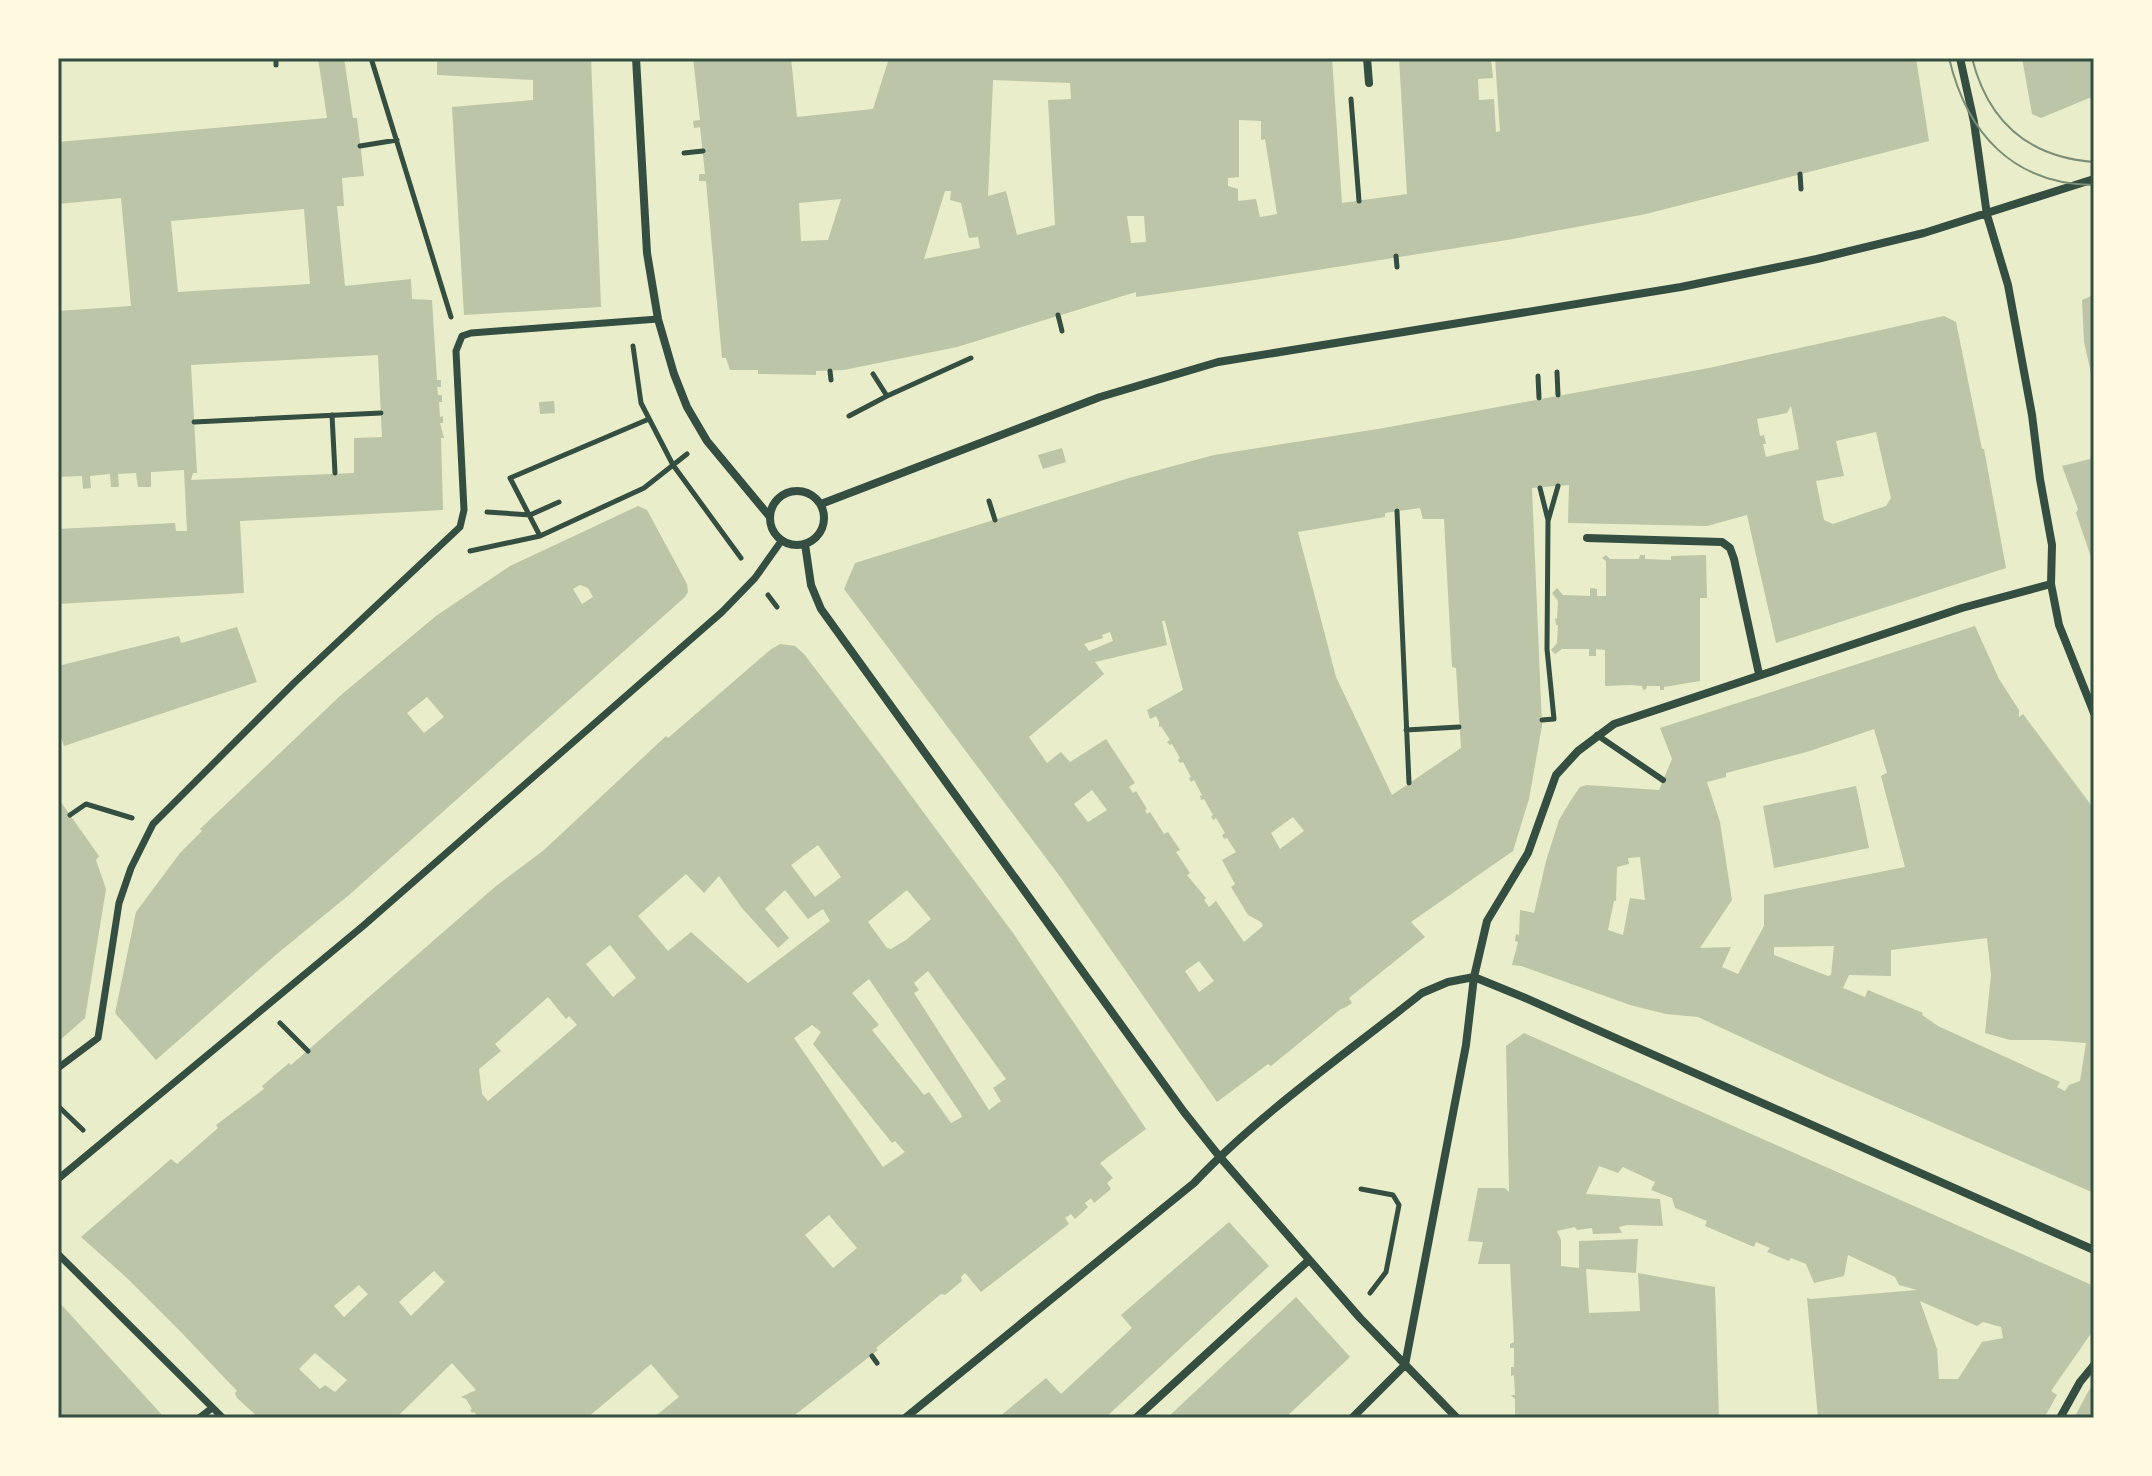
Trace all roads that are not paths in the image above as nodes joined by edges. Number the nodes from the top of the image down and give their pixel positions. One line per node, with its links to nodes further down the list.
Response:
1 (636, 58): 7 (street)
2 (1367, 58): 4 (street)
3 (1960, 58): 6 (street)
4 (1369, 83)
5 (2094, 179): 6 (street)
6 (1987, 215): 8 (street); 13 (street)
7 (658, 319): 9 (street); 19 (street)
8 (821, 504): 9 (street); 12 (street)
9 (770, 517): 11 (street)
10 (1587, 538): 14 (street)
11 (782, 540): 12 (street); 21 (street)
12 (805, 544): 20 (street)
13 (2051, 584): 14 (street); 15 (street)
14 (1759, 674): 16 (street)
15 (2094, 713)
16 (1597, 735): 17 (lane); 18 (street)
17 (1663, 780)
18 (1474, 977): 20 (street); 22 (street); 25 (street)
19 (58, 1068)
20 (1219, 1156): 24 (street); 30 (street)
21 (58, 1179)
22 (2094, 1250)
23 (60, 1256): 27 (street)
24 (1308, 1261): 25 (street); 31 (street)
25 (1405, 1365): 32 (street); 33 (street)
26 (2094, 1365): 34 (street)
27 (212, 1408): 28 (street); 29 (street)
28 (199, 1418)
29 (223, 1418)
30 (905, 1418)
31 (1136, 1418)
32 (1352, 1418)
33 (1457, 1418)
34 (2060, 1418)

